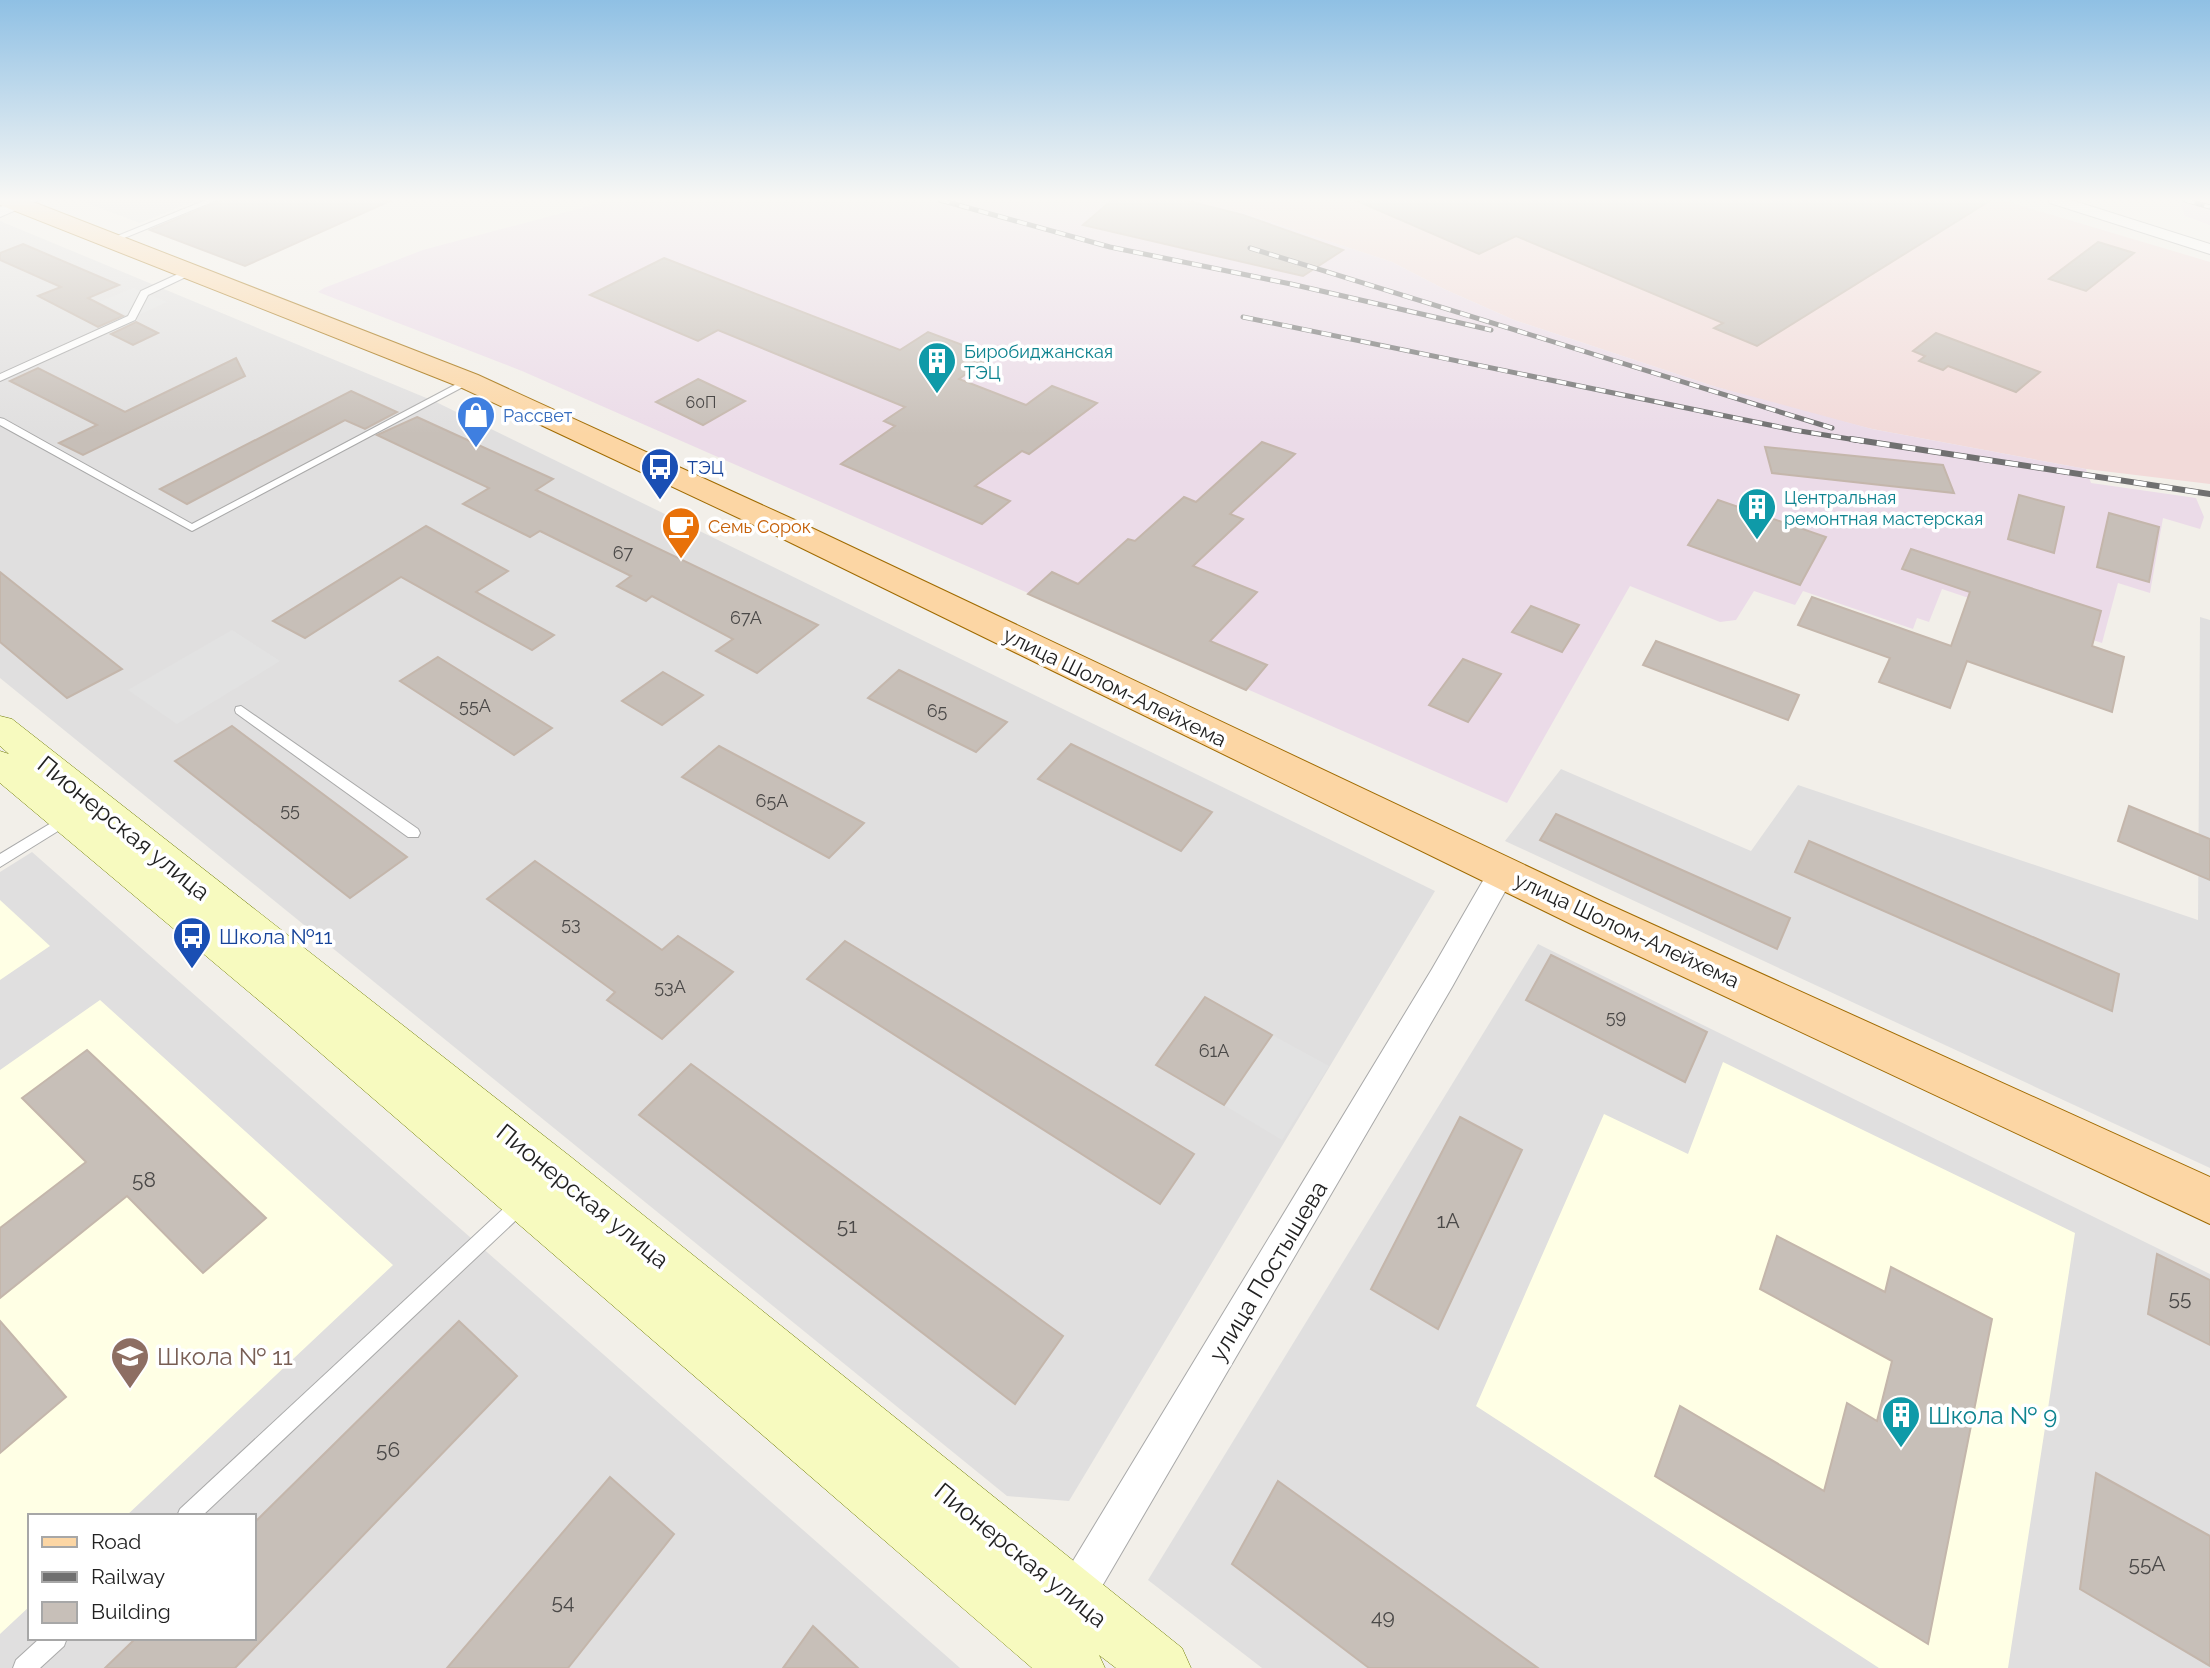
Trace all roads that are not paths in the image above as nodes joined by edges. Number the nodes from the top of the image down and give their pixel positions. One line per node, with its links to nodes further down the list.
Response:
1 (176, 278): 3 (lane)
2 (203, 278): 4 (main road, улица Шолом-Алейхема)
3 (0, 378)
4 (469, 381): 5 (lane); 12 (main road, улица Шолом-Алейхема)
5 (0, 421)
6 (241, 710): 10 (lane)
7 (0, 728): 9 (main road, Пионерская улица)
8 (0, 764): 9 (main road, Пионерская улица)
9 (80, 811): 11 (lane); 13 (main road, Пионерская улица)
10 (413, 833)
11 (0, 861)
12 (1502, 872): 14 (main road, улица Шолом-Алейхема); 16 (street, улица Постышева)
13 (541, 1186): 15 (lane); 16 (main road, Пионерская улица); 18 (main road, Пионерская улица)
14 (2210, 1201)
15 (189, 1514)
16 (1073, 1598): 18 (street, улица Постышева); 20 (main road, Пионерская улица)
17 (54, 1640): 19 (lane)
18 (1051, 1660)
19 (24, 1668)
20 (1162, 1668)

